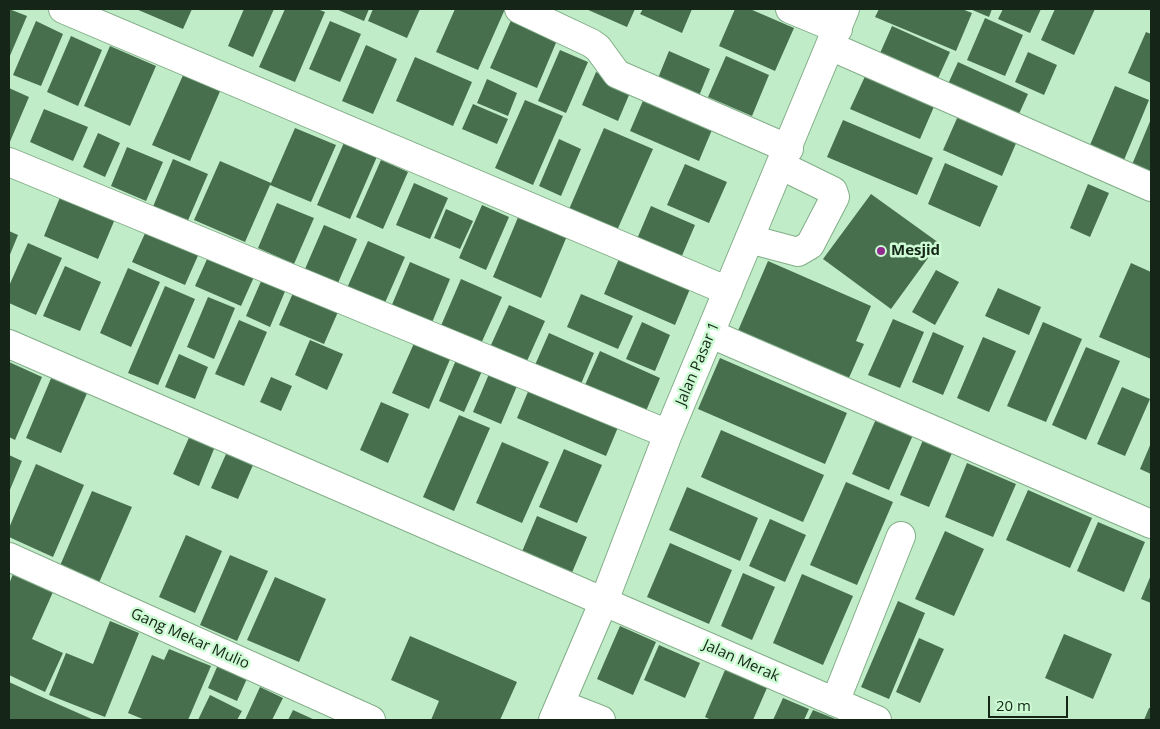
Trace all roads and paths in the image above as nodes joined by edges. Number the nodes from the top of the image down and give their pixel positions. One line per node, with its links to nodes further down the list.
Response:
1 (63, 9): 9 (street)
2 (519, 9): 5 (street)
3 (790, 9): 4 (street)
4 (838, 28): 5 (street, Jalan Pasar 1); 7 (street)
5 (785, 157): 8 (street, Jalan Pasar 1); 8 (street)
6 (9, 162): 12 (street)
7 (1151, 187)
8 (749, 239): 9 (street, Jalan Pasar 1)
9 (728, 291): 10 (street, Jalan Pasar 1)
10 (711, 334): 12 (street, Jalan Pasar 1); 13 (street)
11 (9, 344): 16 (street, Jalan Merak)
12 (668, 434): 16 (street, Jalan Pasar 1)
13 (1151, 524)
14 (901, 536): 17 (street)
15 (9, 557): 19 (street, Gang Mekar Mulio)
16 (604, 601): 17 (street, Jalan Merak); 18 (street, Jalan Pasar 1)
17 (835, 702): 21 (street, Jalan Merak)
18 (556, 712): 20 (street)
19 (371, 720)
20 (600, 720)
21 (877, 720)

